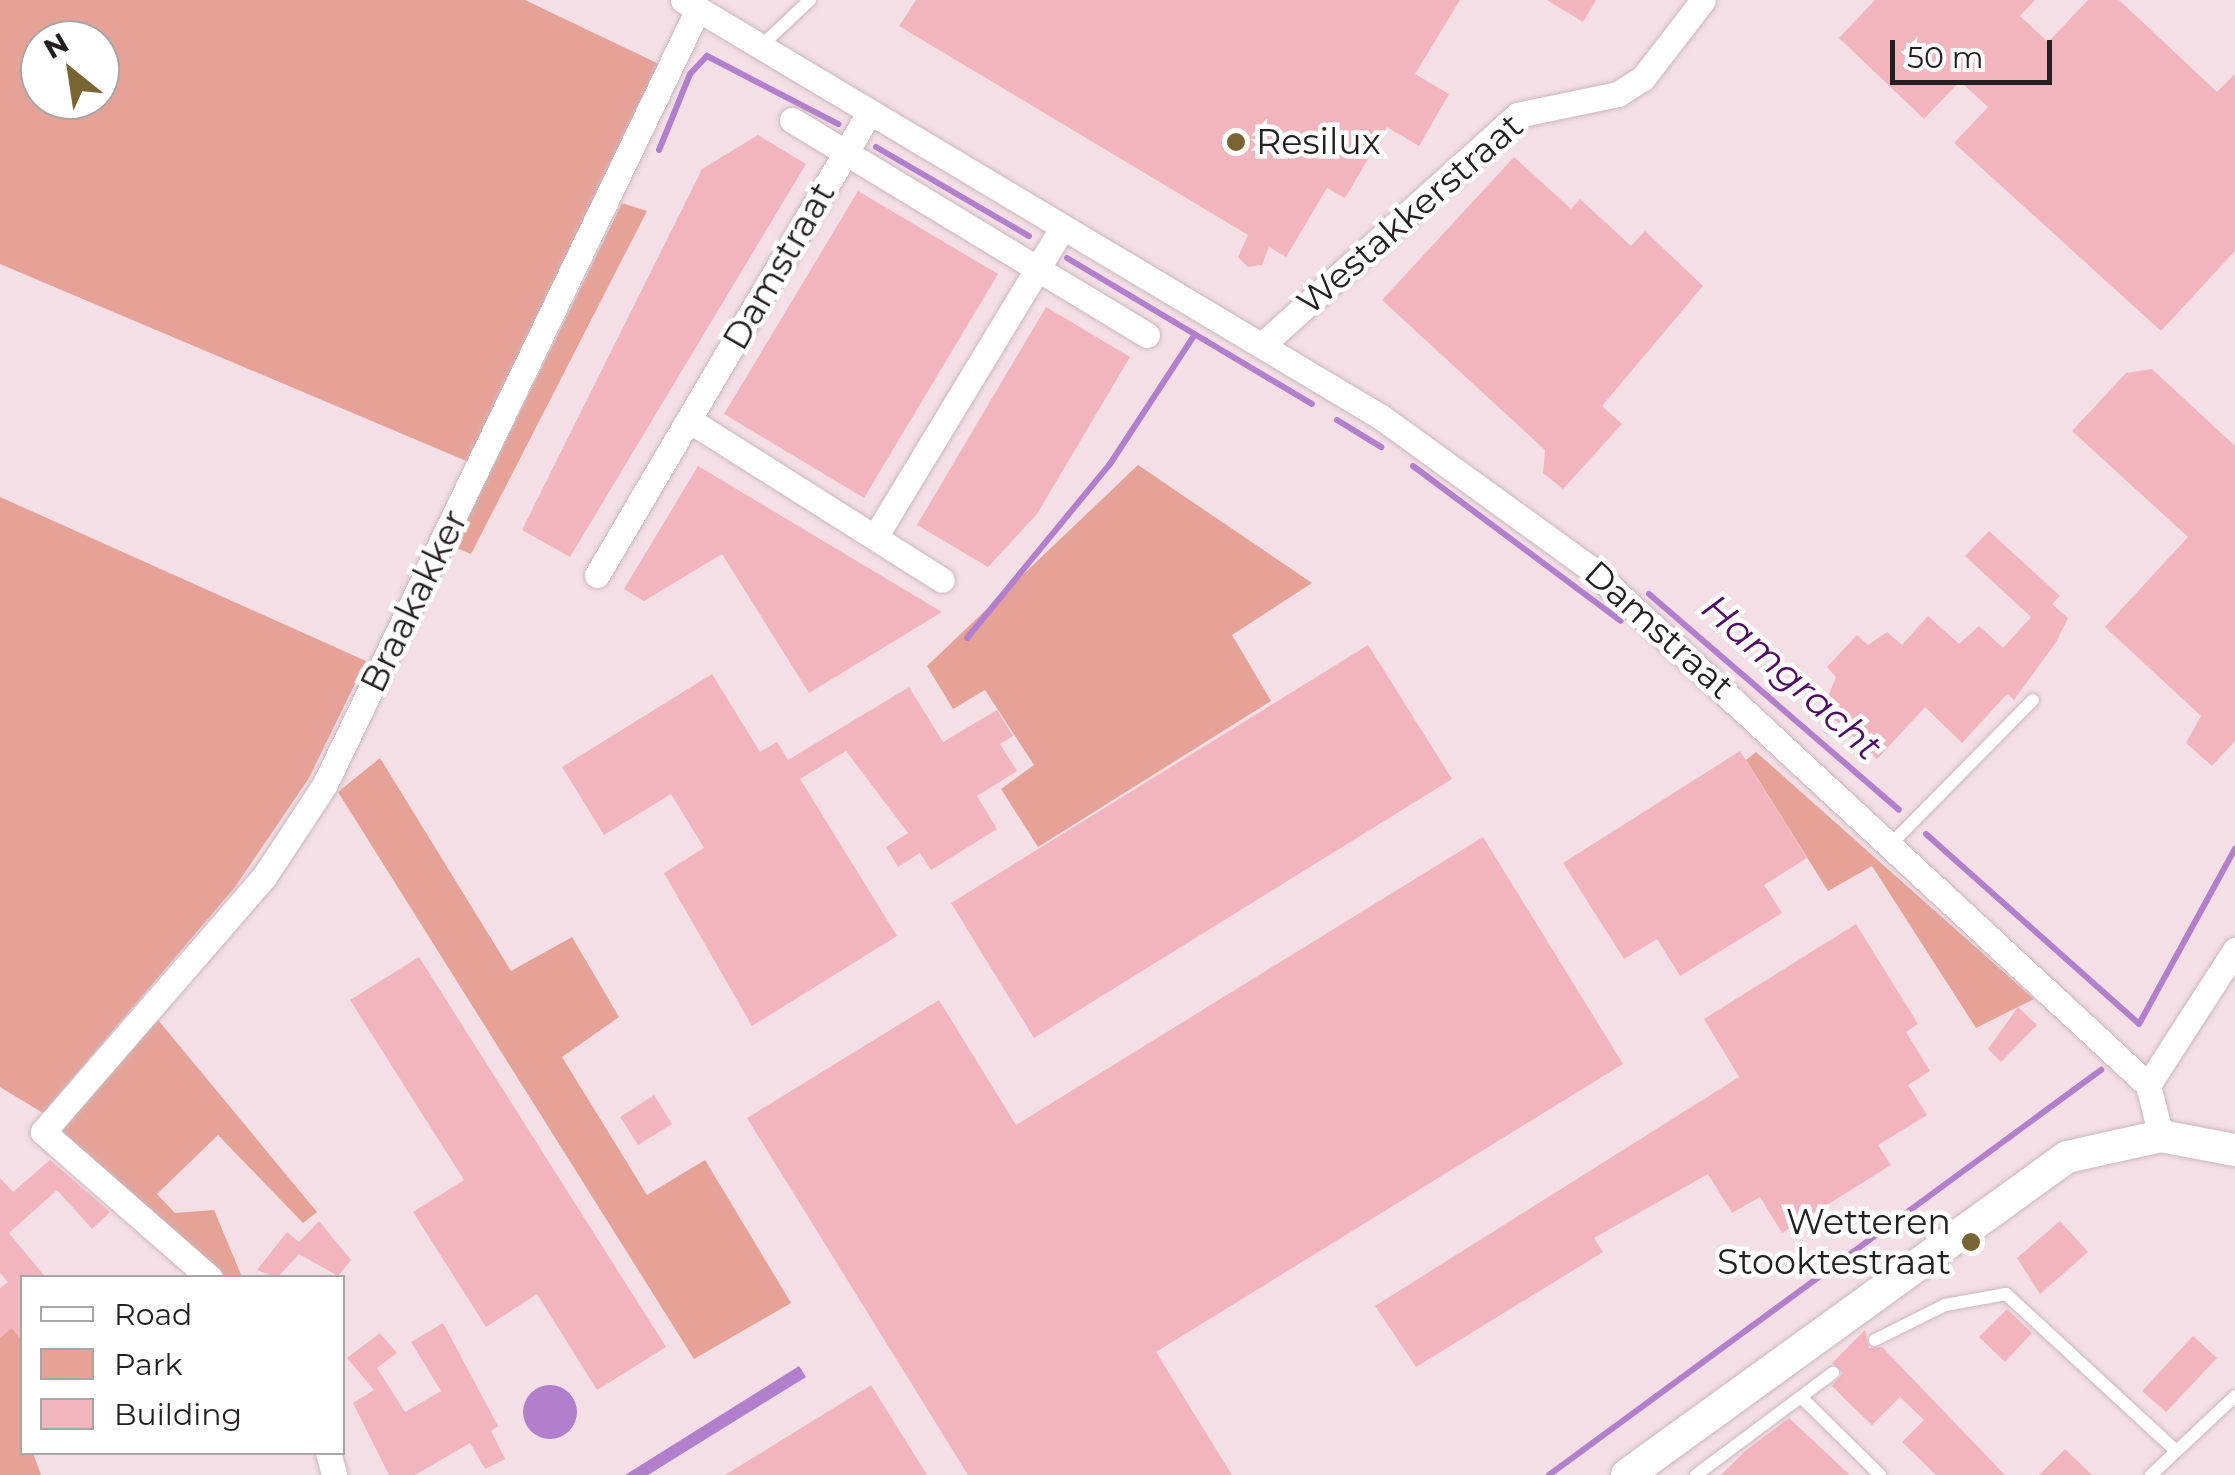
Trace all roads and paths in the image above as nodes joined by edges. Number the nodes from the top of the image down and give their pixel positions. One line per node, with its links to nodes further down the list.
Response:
1 (810, 0): 4 (lane)
2 (1704, 0): 11 (street, Westakkerstraat)
3 (690, 6): 4 (street, Damstraat); 22 (street, Braakakker)
4 (759, 48): 5 (street, Damstraat)
5 (869, 113): 7 (street, Damstraat); 8 (street, Damstraat)
6 (792, 120): 7 (street)
7 (846, 153): 9 (street); 12 (street, Damstraat)
8 (1062, 228): 9 (street); 11 (street, Damstraat)
9 (1038, 267): 10 (street); 13 (street)
10 (1148, 335)
11 (1262, 345): 17 (street, Damstraat)
12 (689, 420): 13 (street); 14 (street, Damstraat)
13 (875, 538): 15 (street)
14 (598, 575)
15 (942, 580)
16 (2033, 700): 17 (lane)
17 (1891, 844): 19 (street, Damstraat)
18 (2235, 950): 19 (street)
19 (2148, 1085): 20 (street)
20 (2161, 1136): 21 (street); 28 (street)
21 (2235, 1150)
22 (207, 1275)
23 (1876, 1340): 27 (lane)
24 (1833, 1373): 26 (lane)
25 (2235, 1396): 27 (lane)
26 (1800, 1397): 29 (lane); 30 (lane)
27 (2175, 1450): 31 (lane)
28 (1628, 1475)
29 (1697, 1475)
30 (1880, 1475)
31 (2152, 1475)

